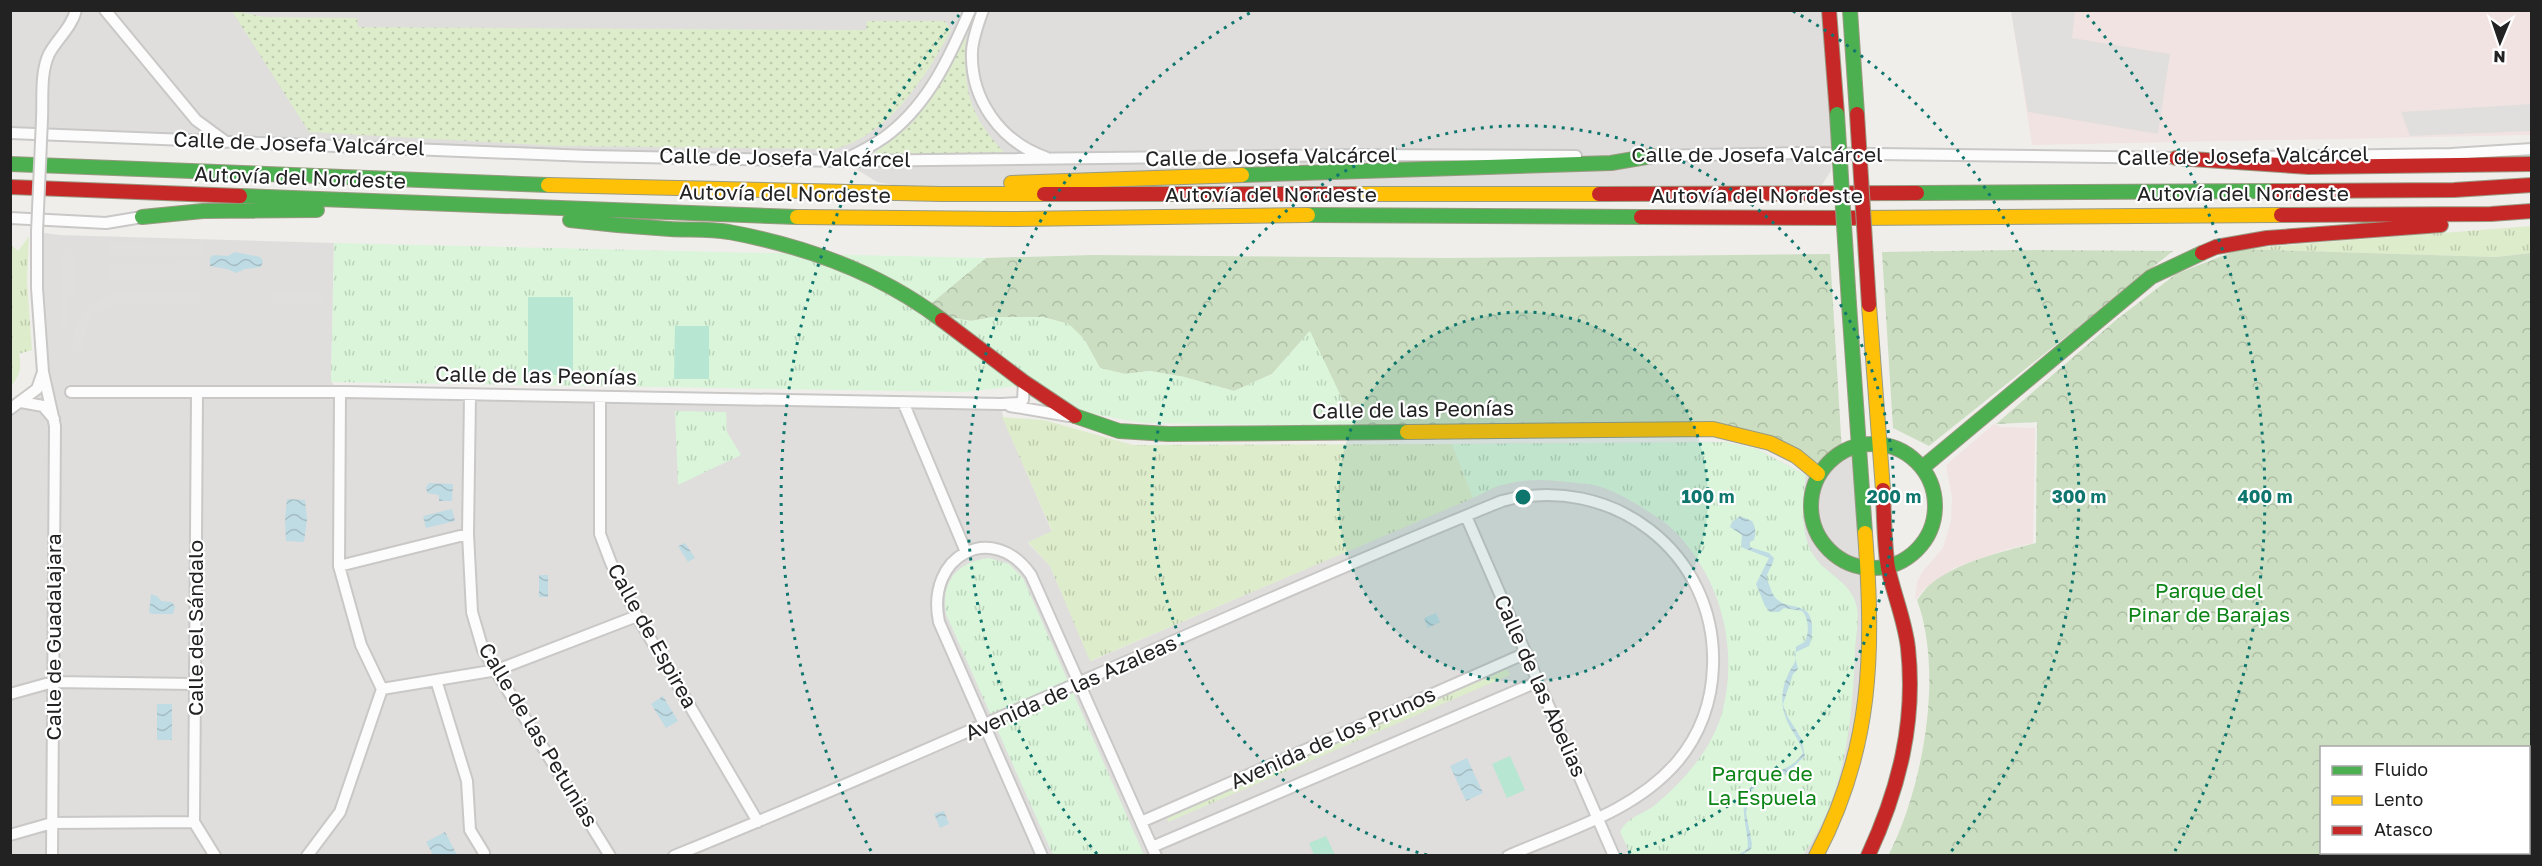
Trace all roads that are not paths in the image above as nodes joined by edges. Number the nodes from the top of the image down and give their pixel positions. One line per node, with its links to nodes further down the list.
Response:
1 (76, 10): 27 (street, Calle de Guadalajara, bridge)
2 (105, 10): 10 (street)
3 (970, 10): 15 (street)
4 (982, 10): 14 (street)
5 (1828, 10): 41 (main road, bridge)
6 (1850, 10): 40 (main road, bridge)
7 (10, 128): 9 (street)
8 (10, 133): 9 (street, Calle de Josefa Valcárcel)
9 (23, 133): 10 (street, Calle de Josefa Valcárcel)
10 (227, 142): 15 (street, Calle de Josefa Valcárcel)
11 (2532, 149): 13 (street, Calle de Josefa Valcárcel)
12 (1652, 156): 13 (street, Calle de Josefa Valcárcel); 14 (street, Calle de Josefa Valcárcel); 20 (main road)
13 (2176, 158): 17 (main road)
14 (1054, 160): 15 (street, Calle de Josefa Valcárcel)
15 (843, 161)
16 (10, 164): 20 (main road, Autovía del Nordeste)
17 (2532, 164)
18 (2532, 185): 20 (main road, Autovía del Nordeste)
19 (10, 187): 21 (main road, Autovía del Nordeste)
20 (941, 194)
21 (412, 204): 22 (main road, Autovía del Nordeste); 25 (main road)
22 (446, 205): 24 (main road, Autovía del Nordeste); 28 (main road)
23 (2532, 211): 24 (main road, Autovía del Nordeste)
24 (2491, 214): 42 (main road)
25 (142, 217): 26 (street)
26 (10, 218)
27 (43, 372): 34 (street); 39 (street, Calle de Guadalajara)
28 (1024, 382): 36 (street, Calle de las Peonías); 38 (main road)
29 (71, 392): 31 (street, Calle de las Peonías)
30 (340, 393): 31 (street, Calle de las Peonías); 32 (street, Calle de las Peonías); 47 (street)
31 (197, 394): 57 (street, Calle del Sándalo)
32 (470, 396): 33 (street, Calle de las Peonías); 45 (street, Calle de las Petunias)
33 (600, 398): 35 (street, Calle de las Peonías); 50 (street, Calle de Espirea)
34 (21, 402): 37 (street); 39 (street)
35 (903, 402): 36 (street, Calle de las Peonías); 46 (street)
36 (1001, 404): 38 (street, Calle de las Peonías)
37 (10, 409)
38 (1075, 416): 43 (main road, Calle de las Peonías)
39 (54, 420): 54 (street, Calle de Guadalajara)
40 (1880, 444): 41 (main road); 42 (main road); 48 (main road)
41 (1858, 445): 43 (main road); 49 (main road)
42 (1922, 468): 48 (main road)
43 (1818, 474): 49 (main road)
44 (1466, 516): 51 (street, Calle de las Abelias); 56 (street, Avenida de las Azaleas); 61 (street, Avenida de las Azaleas)
45 (468, 534): 47 (street); 52 (street, Calle de las Petunias)
46 (966, 552): 56 (street); 60 (street)
47 (339, 566): 58 (street)
48 (1888, 566): 49 (main road); 78 (main road)
49 (1866, 568): 77 (main road)
50 (637, 616): 52 (street); 63 (street, Calle de Espirea)
51 (1526, 653): 55 (street, Calle de las Abelias); 64 (street, Avenida de los Prunos)
52 (497, 670): 53 (street); 72 (street, Calle de las Petunias)
53 (436, 680): 58 (street); 68 (street)
54 (53, 682): 57 (street); 59 (street); 65 (street, Calle de Guadalajara)
55 (1537, 682): 61 (street, Calle de las Abelias); 67 (street, Avenida de los Prunos)
56 (1079, 683): 60 (street, Avenida de las Azaleas); 64 (street)
57 (195, 684): 62 (street, Calle del Sándalo)
58 (382, 689): 71 (street)
59 (10, 694)
60 (985, 726): 63 (street, Avenida de las Azaleas); 74 (street)
61 (1597, 817): 75 (street, Avenida de las Azaleas); 76 (street, Calle de las Abelias)
62 (194, 822): 65 (street); 70 (street)
63 (758, 822): 73 (street, Avenida de las Azaleas)
64 (1141, 822): 67 (street)
65 (52, 823): 66 (street); 69 (street, Calle de Guadalajara)
66 (10, 835)
67 (1154, 851)
68 (484, 854)
69 (52, 855)
70 (215, 855)
71 (307, 855)
72 (610, 855)
73 (674, 855)
74 (1042, 855)
75 (1508, 855)
76 (1614, 855)
77 (1816, 855)
78 (1868, 855)

